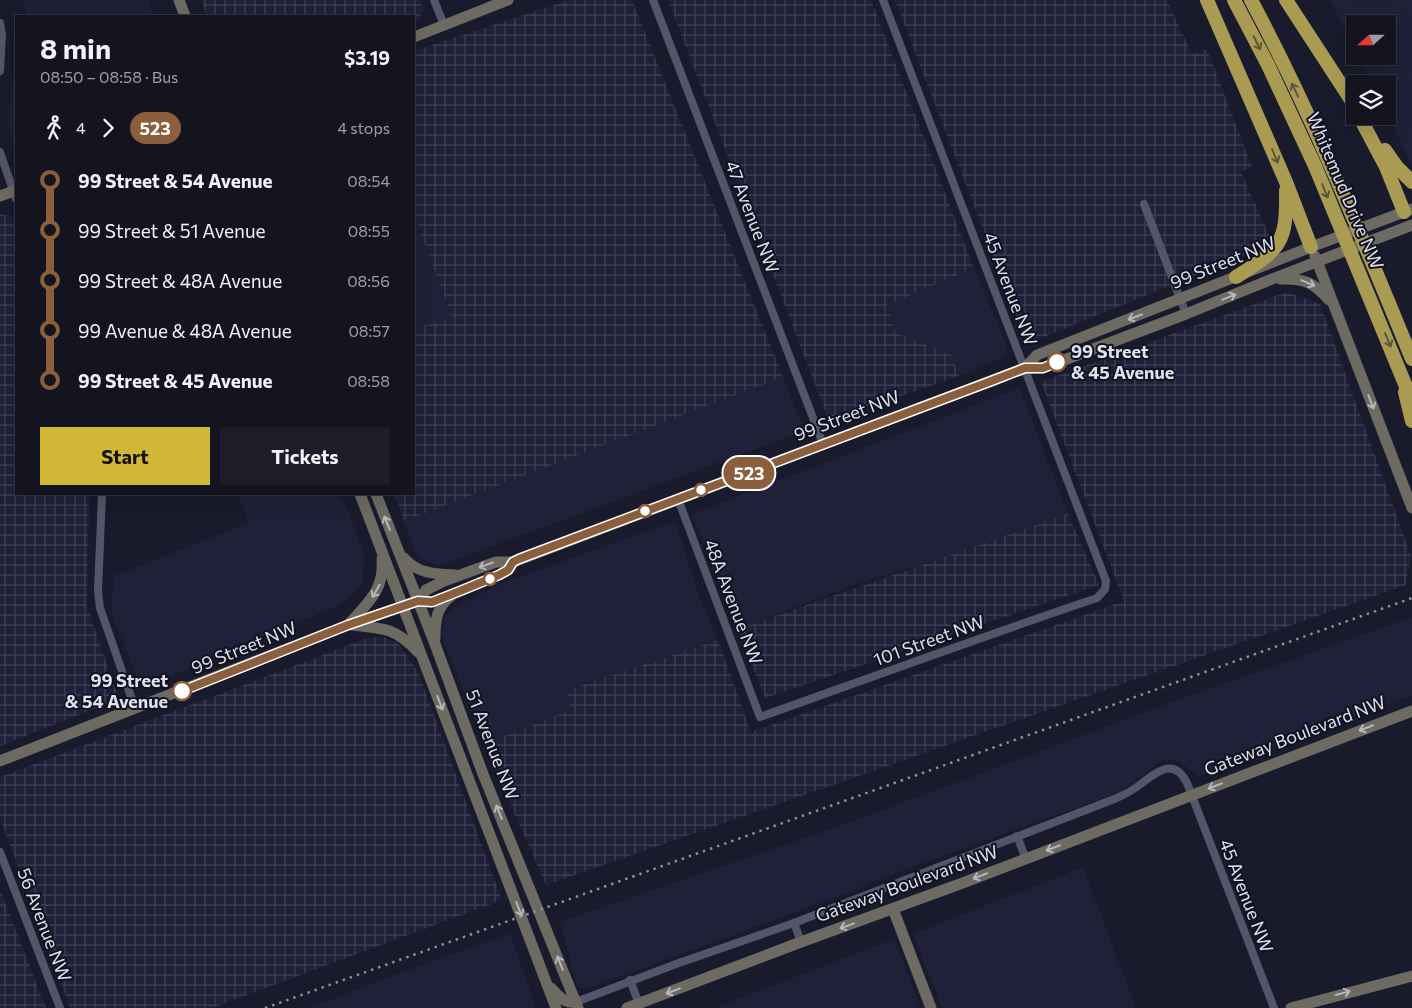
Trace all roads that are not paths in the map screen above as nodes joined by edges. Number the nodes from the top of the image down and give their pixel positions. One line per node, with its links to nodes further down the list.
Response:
1 (179, 0): 10 (main road)
2 (434, 0): 12 (street)
3 (508, 0): 12 (main road)
4 (652, 0): 38 (street, 47 Avenue NW)
5 (883, 0): 34 (street, 45 Avenue NW)
6 (1207, 0): 19 (highway, one-way to 19)
7 (1234, 0): 35 (highway, Whitemud Drive NW, one-way to 35)
8 (1251, 0): 33 (highway, Whitemud Drive NW, one-way to 8)
9 (1286, 0): 15 (highway)
10 (185, 15)
11 (0, 23): 14 (street)
12 (444, 25): 13 (main road)
13 (415, 37)
14 (0, 71)
15 (1346, 93)
16 (1365, 125): 24 (highway)
17 (1367, 125): 20 (highway)
18 (0, 152): 21 (street)
19 (1286, 182): 26 (highway); 28 (highway)
20 (1412, 182)
21 (15, 194): 22 (main road)
22 (0, 196)
23 (1144, 204): 30 (street)
24 (1408, 210): 25 (main road); 26 (main road, 99 Street NW)
25 (1411, 228): 27 (main road, 99 Street NW)
26 (1311, 247): 27 (main road); 28 (main road, 99 Street NW)
27 (1317, 262): 29 (main road, 99 Street NW); 31 (main road)
28 (1236, 276): 30 (main road, 99 Street NW)
29 (1272, 279): 31 (main road, one-way to 31); 32 (main road, 99 Street NW, one-way to 29)
30 (1180, 299): 32 (street); 34 (main road, 99 Street NW, one-way to 34)
31 (1335, 308): 43 (main road, one-way to 43)
32 (1186, 314): 34 (main road, 99 Street NW)
33 (1412, 360)
34 (1025, 368): 38 (main road, 99 Street NW); 48 (street, 45 Avenue NW)
35 (1400, 369): 36 (highway, Whitemud Drive NW); 37 (highway)
36 (1412, 400)
37 (1412, 421)
38 (823, 444): 42 (main road, 99 Street NW)
39 (102, 495): 55 (street)
40 (360, 495): 44 (main road, 51 Avenue NW)
41 (376, 495): 45 (main road, 51 Avenue NW, one-way to 41)
42 (678, 499): 46 (main road, 99 Street NW); 57 (street, 48A Avenue NW)
43 (1412, 508)
44 (381, 548): 51 (main road, 51 Avenue NW); 52 (main road, one-way to 52)
45 (399, 552): 47 (main road); 50 (main road, 51 Avenue NW)
46 (513, 562): 47 (main road, 99 Street NW, one-way to 47); 49 (main road, 99 Street NW)
47 (459, 575): 50 (main road, 99 Street NW)
48 (1106, 590): 57 (street, 101 Street NW)
49 (460, 591): 50 (main road, 99 Street NW); 53 (main road)
50 (418, 601): 51 (main road, 99 Street NW); 53 (main road, 51 Avenue NW)
51 (403, 606): 52 (main road, 99 Street NW); 54 (main road, 51 Avenue NW)
52 (348, 625): 54 (main road); 55 (main road, 99 Street NW)
53 (435, 644): 69 (main road, 51 Avenue NW, one-way to 53)
54 (423, 657): 68 (main road, 51 Avenue NW, one-way to 68)
55 (138, 708): 58 (main road, 99 Street NW)
56 (1412, 710): 59 (main road, Gateway Boulevard NW, one-way to 59)
57 (760, 717)
58 (0, 761)
59 (1191, 795): 60 (street, Gateway Boulevard NW); 62 (main road, Gateway Boulevard NW, one-way to 62); 74 (street, 45 Avenue NW)
60 (1017, 836): 62 (street, Gateway Boulevard NW); 64 (street, Gateway Boulevard NW)
61 (0, 852): 71 (street, 56 Avenue NW)
62 (1026, 859): 63 (main road, Gateway Boulevard NW, one-way to 63)
63 (893, 909): 65 (main road, Gateway Boulevard NW, one-way to 65); 73 (main road)
64 (794, 923): 65 (street, Gateway Boulevard NW); 67 (street, Gateway Boulevard NW)
65 (801, 942): 70 (main road, Gateway Boulevard NW, one-way to 70)
66 (1412, 976): 75 (main road, one-way to 66)
67 (630, 980): 69 (street, Gateway Boulevard NW); 70 (street, Gateway Boulevard NW)
68 (546, 983): 69 (main road); 72 (main road, 51 Avenue NW)
69 (577, 1005)
70 (633, 1006)
71 (60, 1008)
72 (554, 1008)
73 (931, 1008)
74 (1274, 1008)
75 (1291, 1008)

